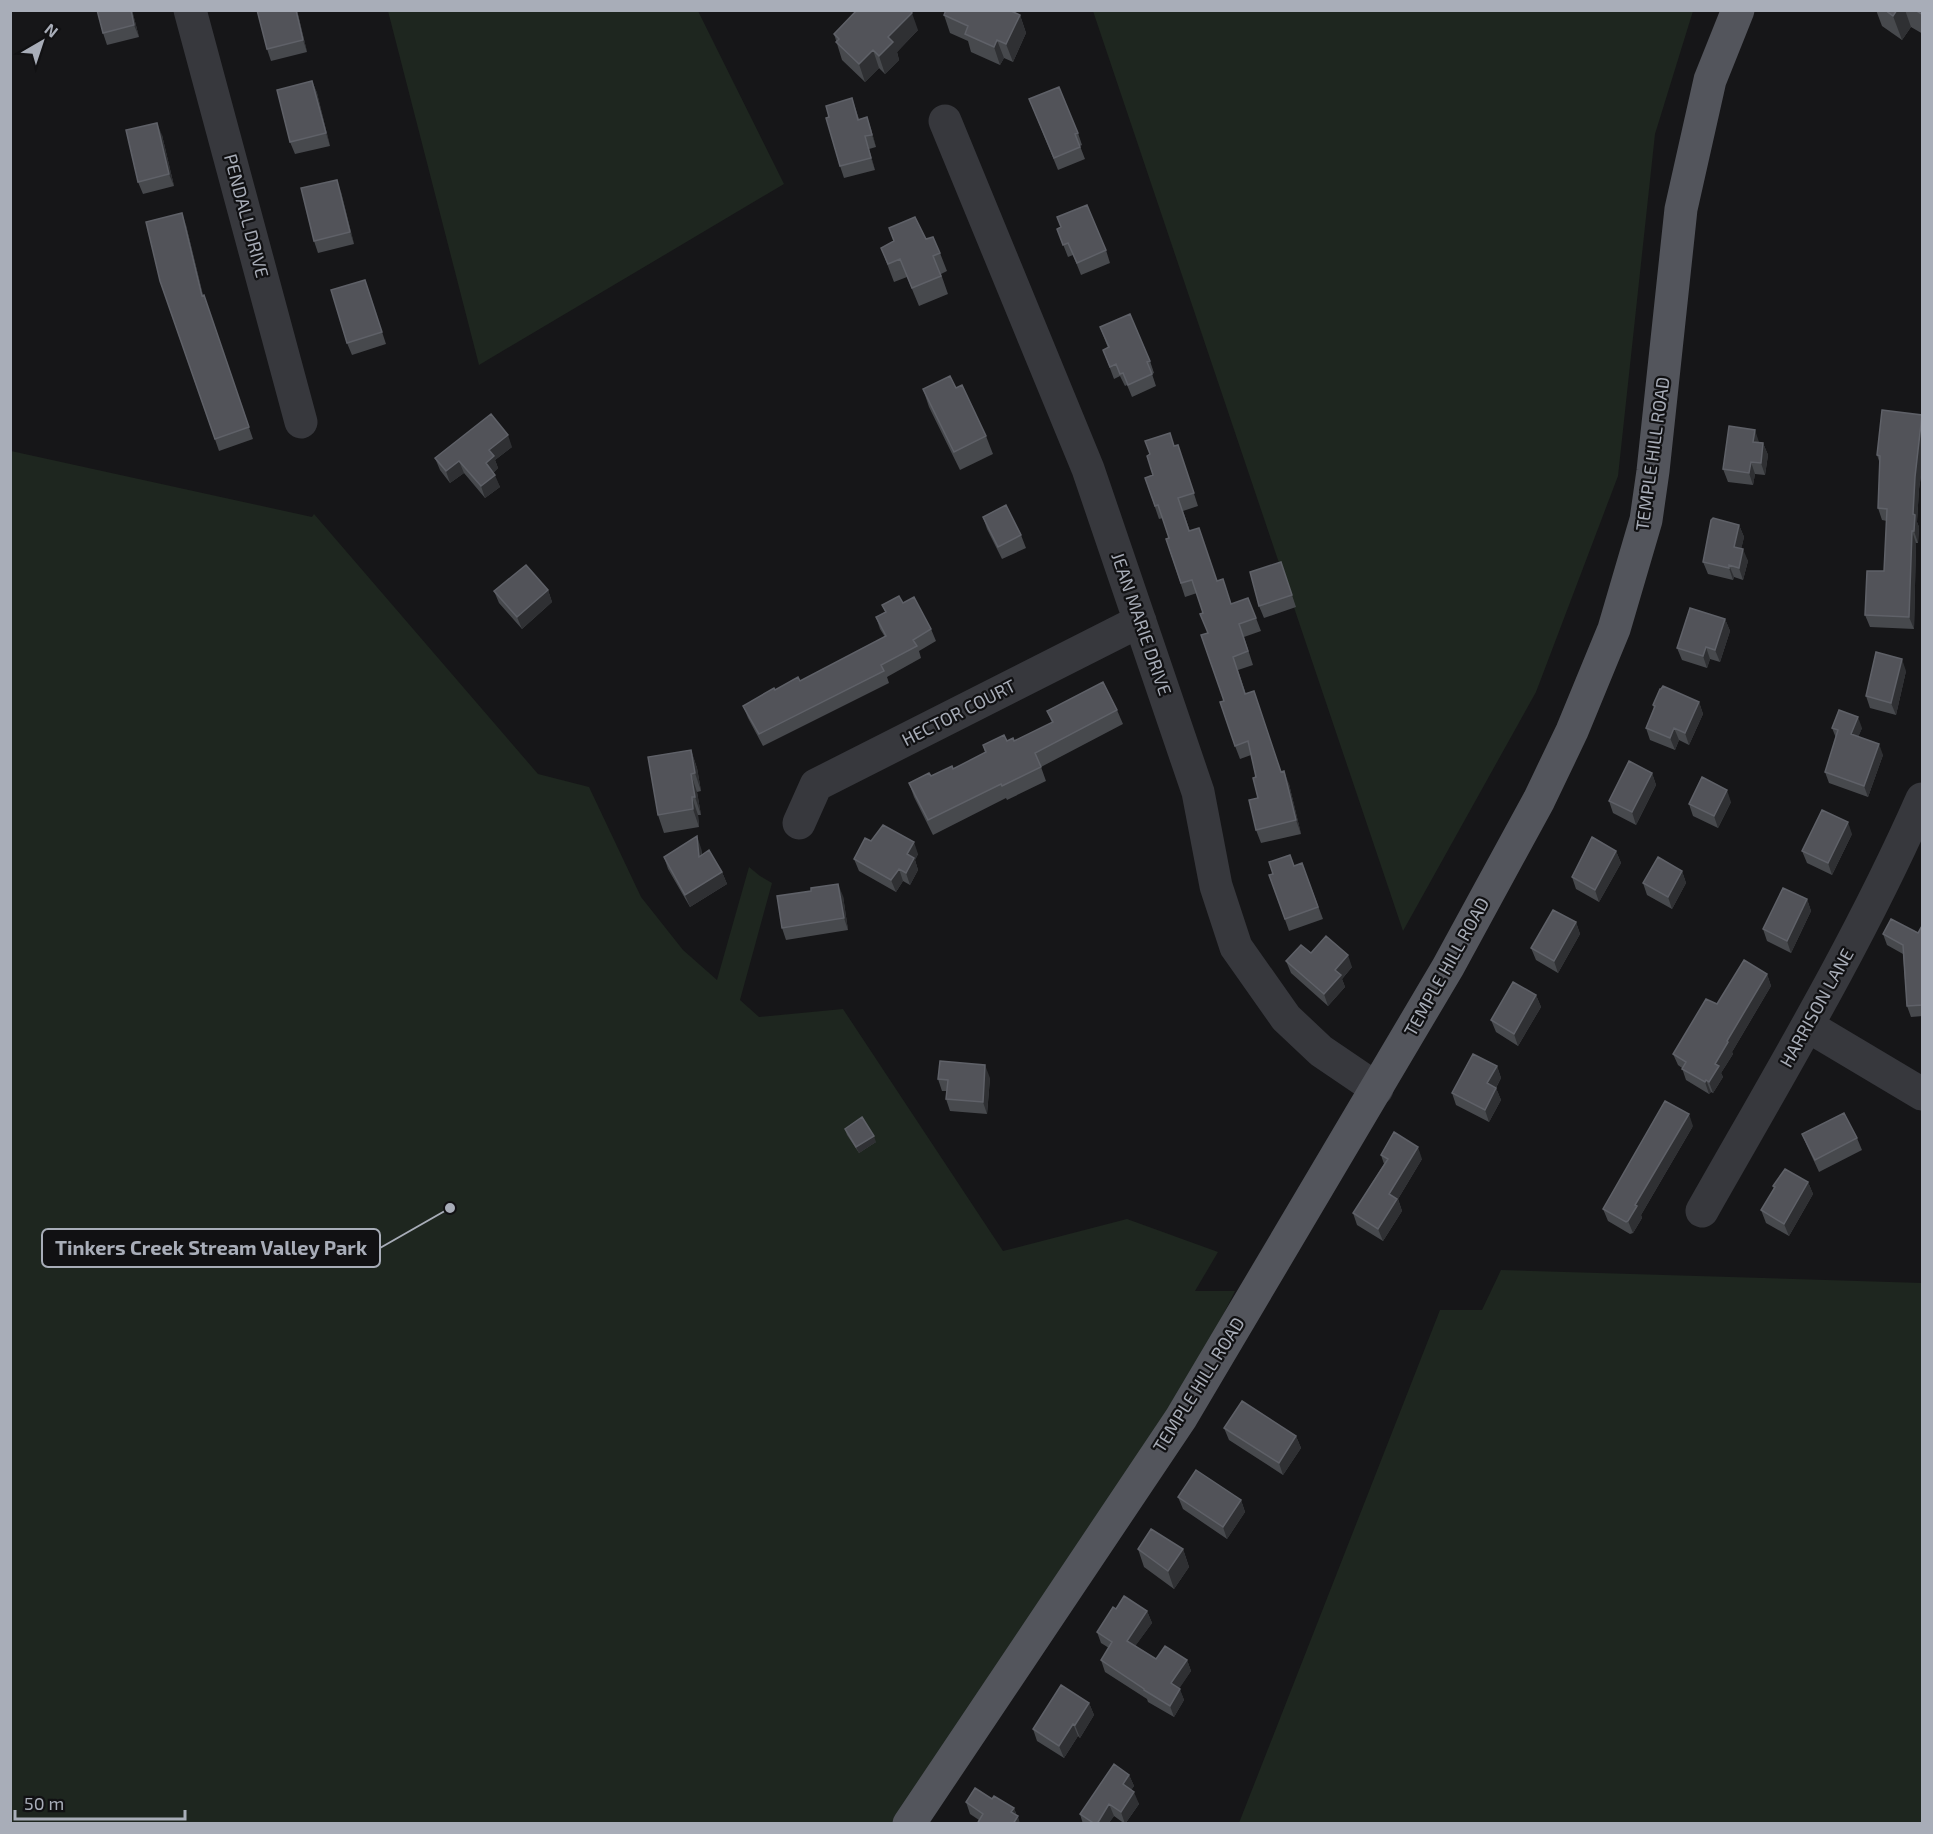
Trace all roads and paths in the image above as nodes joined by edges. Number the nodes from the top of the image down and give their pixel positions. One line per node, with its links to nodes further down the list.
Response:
1 (190, 10): 4 (street, PENDALL DRIVE)
2 (1738, 10): 9 (main road, TEMPLE HILL ROAD)
3 (945, 121): 5 (street, JEAN MARIE DRIVE)
4 (301, 422)
5 (1140, 621): 7 (street, HECTOR COURT); 9 (street, JEAN MARIE DRIVE)
6 (1923, 799): 8 (street, HARRISON LANE)
7 (799, 823)
8 (1808, 1026): 10 (street); 11 (street, HARRISON LANE)
9 (1377, 1089): 12 (main road, TEMPLE HILL ROAD)
10 (1923, 1095)
11 (1702, 1211)
12 (909, 1824)

